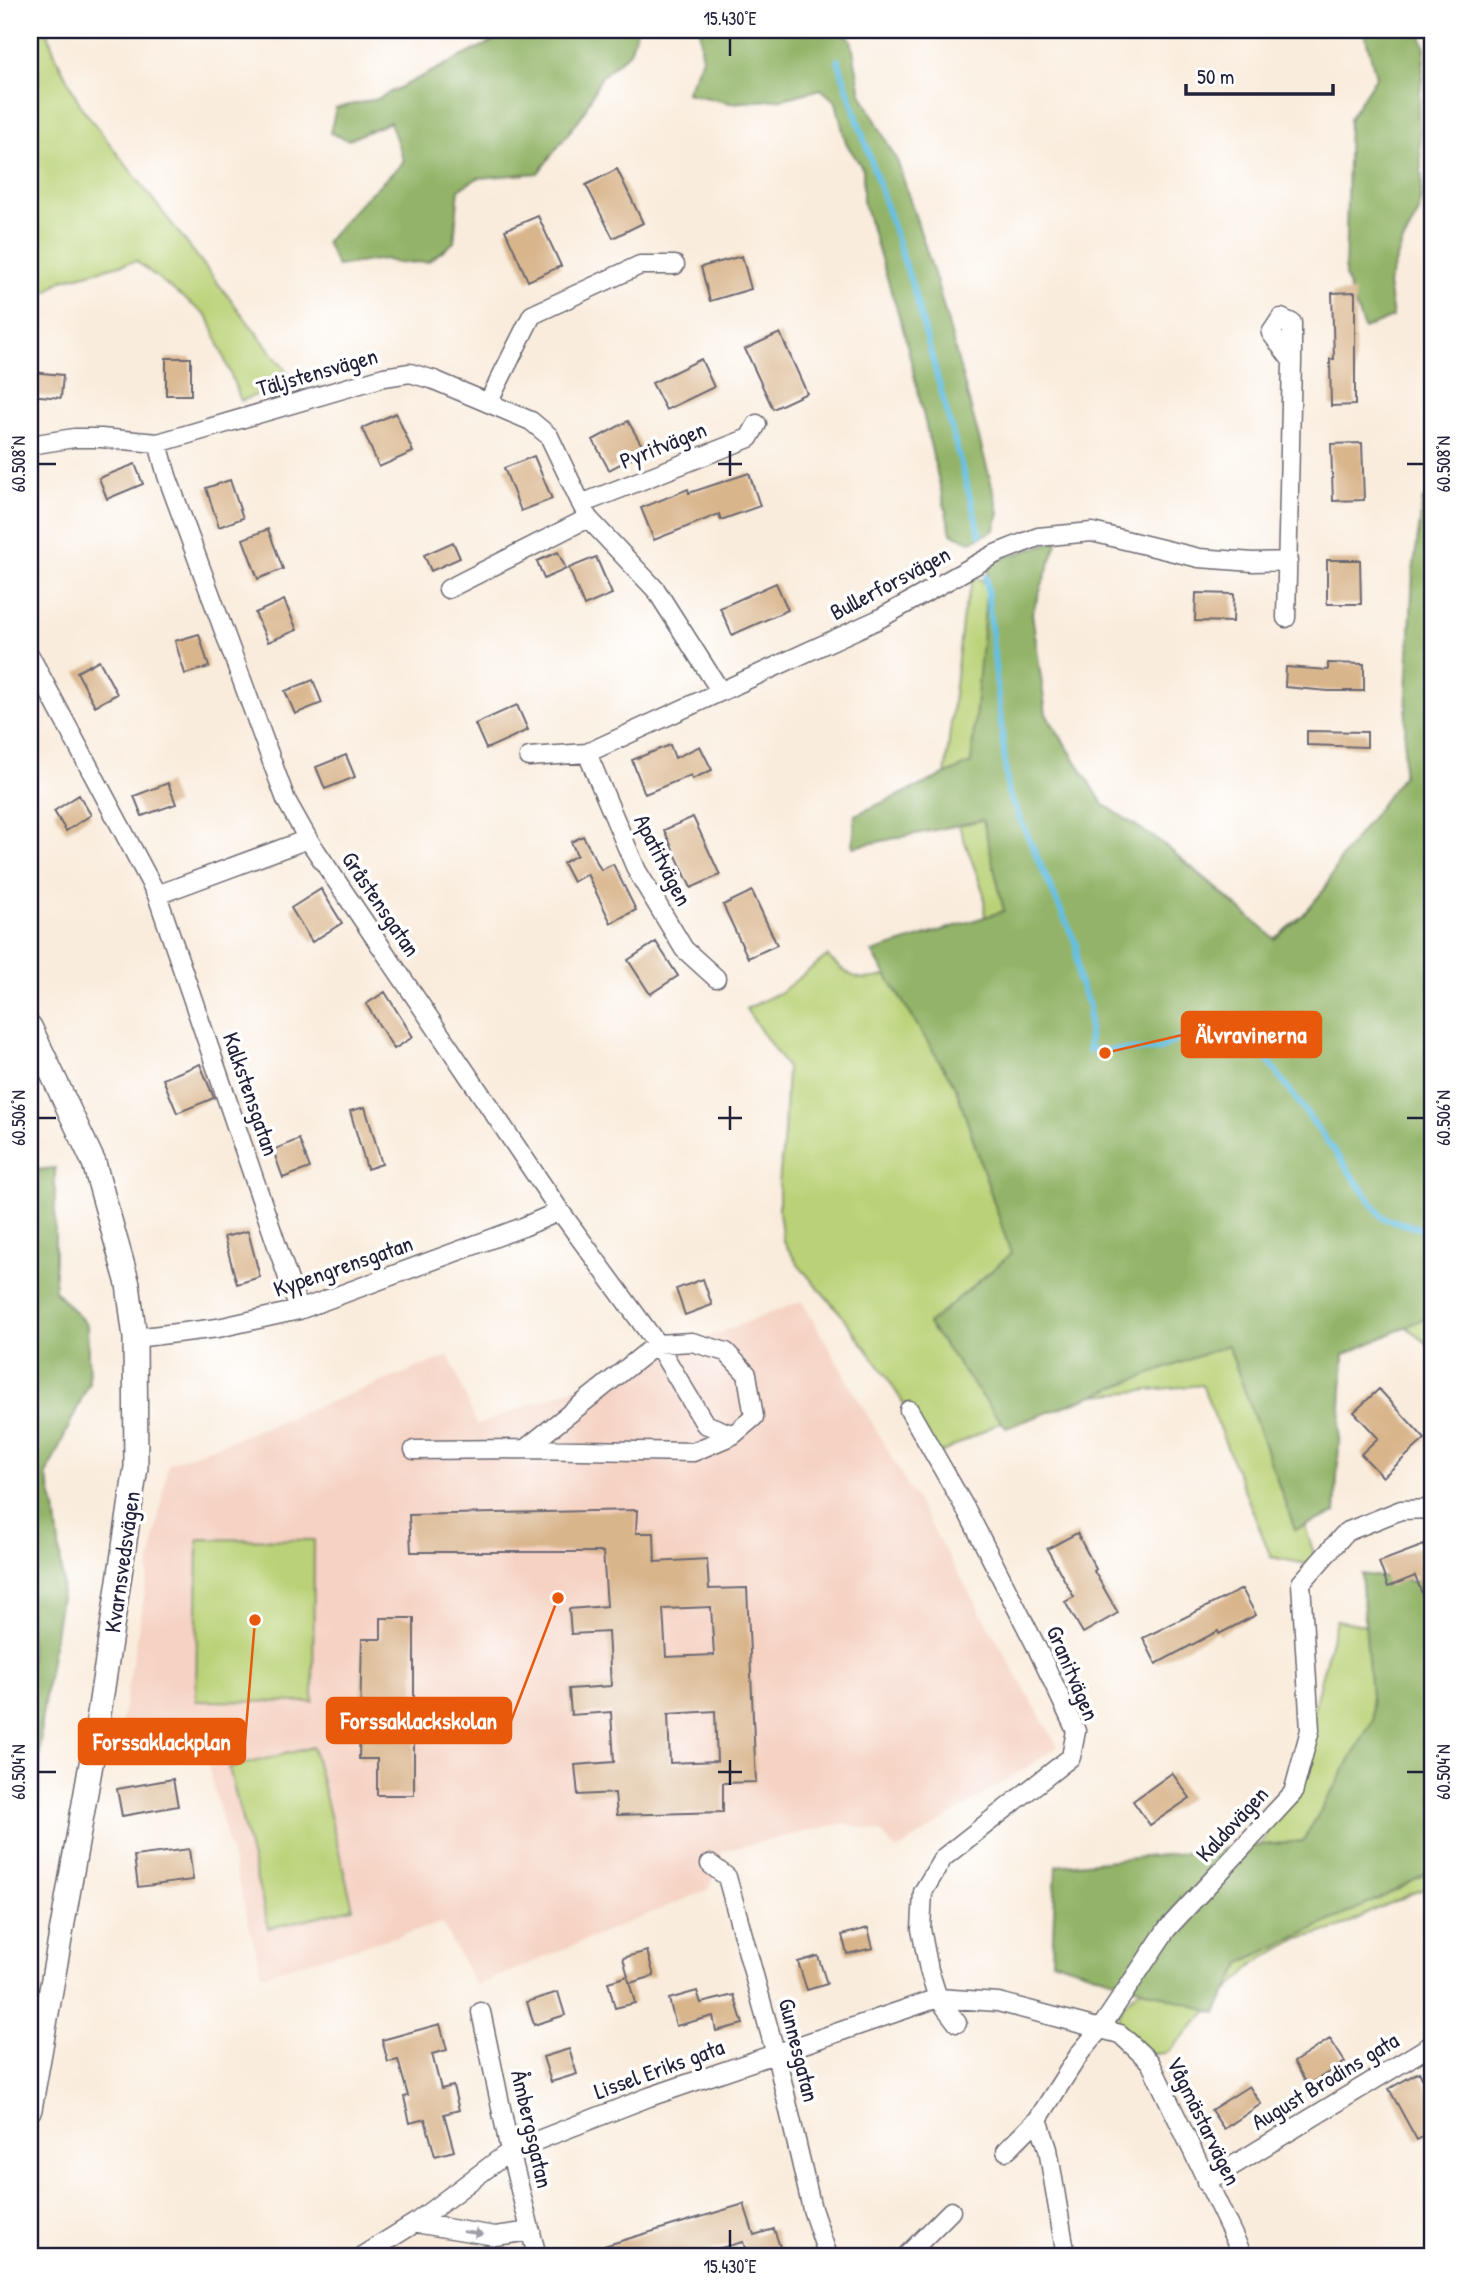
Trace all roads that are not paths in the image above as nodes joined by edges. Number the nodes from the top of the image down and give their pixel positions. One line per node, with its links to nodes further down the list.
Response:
1 (675, 265): 3 (street)
2 (1292, 361): 8 (street)
3 (488, 403): 5 (street, Täljstensvägen); 7 (street, Täljstensvägen)
4 (757, 424): 7 (street, Pyritvägen)
5 (158, 443): 6 (street, Täljstensvägen); 15 (street, Gråstensgatan)
6 (30, 445)
7 (585, 511): 9 (street, Pyritvägen); 12 (street, Täljstensvägen)
8 (1288, 561): 10 (street); 12 (street, Bullerforsvägen)
9 (448, 589)
10 (1286, 618)
11 (30, 656): 16 (street, Kalkstensgatan)
12 (721, 692): 13 (street, Bullerforsvägen)
13 (587, 753): 14 (street, Bullerforsvägen); 17 (street, Apatitvägen)
14 (529, 757)
15 (308, 839): 16 (street); 19 (street, Gråstensgatan)
16 (157, 895): 20 (street, Kalkstensgatan)
17 (716, 978)
18 (30, 1027): 21 (street, Kvarnsvedsvägen)
19 (560, 1211): 20 (street, Kypengrensgatan); 22 (street, Gråstensgatan)
20 (299, 1310): 21 (street, Kypengrensgatan)
21 (135, 1338): 35 (street, Kvarnsvedsvägen)
22 (657, 1344): 24 (street, Gråstensgatan); 24 (street); 25 (street)
23 (909, 1410): 29 (street, Granitvägen)
24 (733, 1434): 25 (street)
25 (525, 1449): 26 (street)
26 (414, 1450)
27 (1433, 1509): 32 (street, Kaldovägen)
28 (710, 1864): 34 (street, Gunnesgatan)
29 (939, 1998): 31 (street, Granitvägen); 32 (street); 34 (street, Lissel Eriks gata)
30 (481, 2012): 37 (street, Åmbergsgatan)
31 (957, 2023)
32 (1100, 2029): 36 (street, Kaldovägen); 39 (street, Vågmästarvägen)
33 (1433, 2044): 39 (street, August Brodins gata)
34 (776, 2054): 37 (street, Lissel Eriks gata); 45 (street, Gunnesgatan)
35 (30, 2109)
36 (1038, 2119): 38 (street, Kaldovägen); 47 (street)
37 (510, 2151): 41 (street, Lissel Eriks gata); 42 (street, Åmbergsgatan)
38 (1006, 2151)
39 (1206, 2182): 48 (street, Vågmästarvägen)
40 (951, 2211): 46 (street)
41 (415, 2223): 42 (street, one-way to 42); 43 (street, Lissel Eriks gata)
42 (531, 2231): 44 (street, Åmbergsgatan)
43 (362, 2256)
44 (537, 2256)
45 (828, 2256)
46 (906, 2256)
47 (1066, 2256)
48 (1243, 2256)

